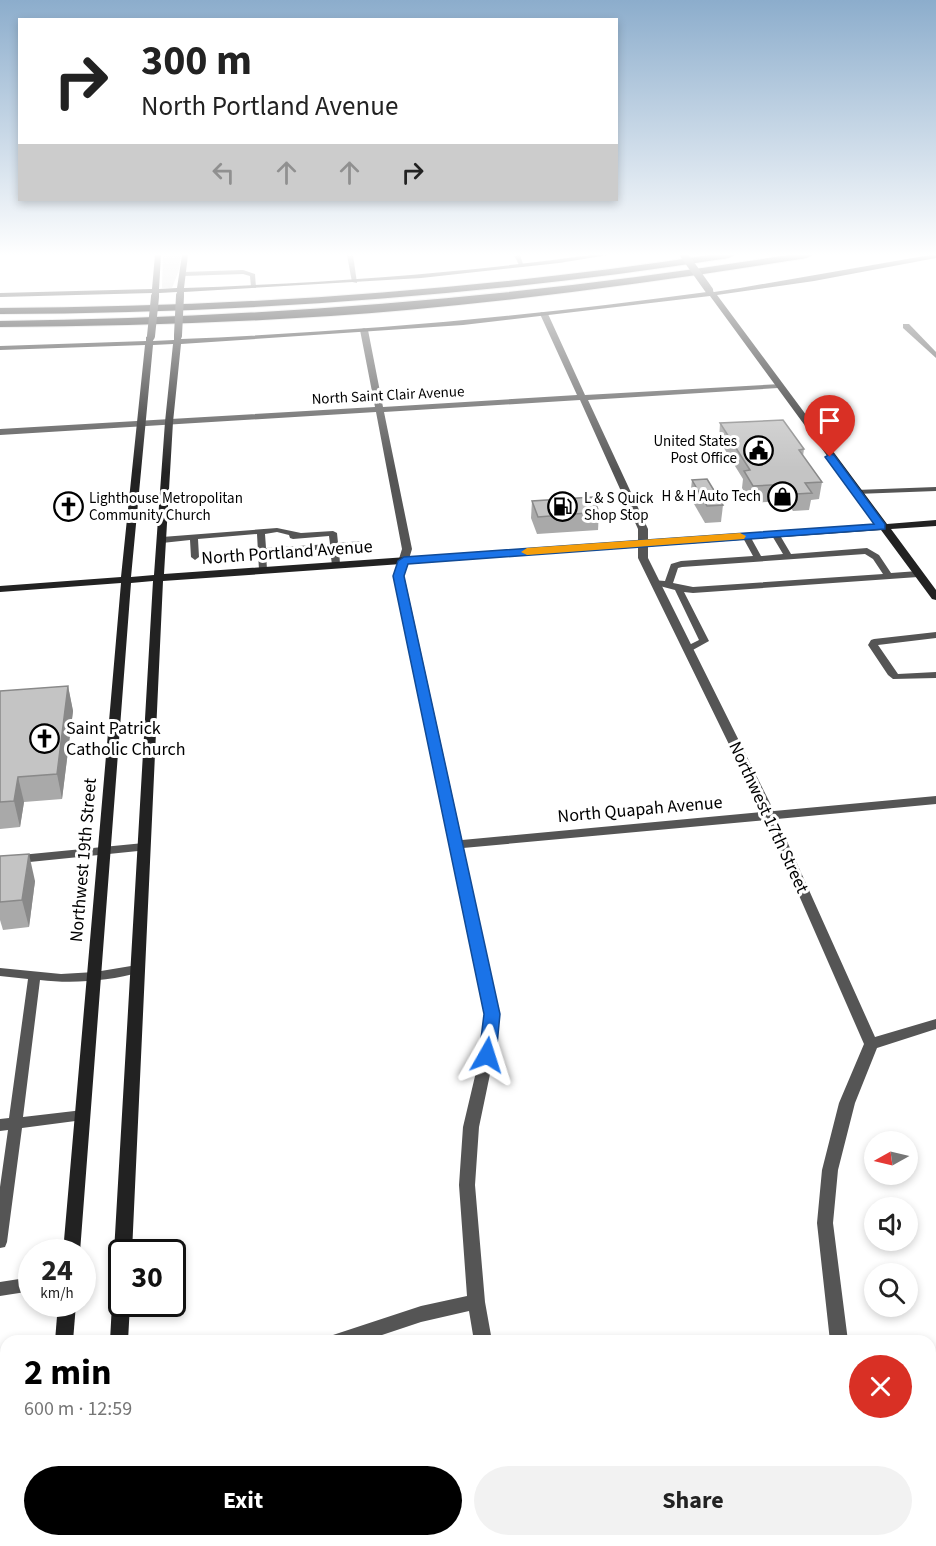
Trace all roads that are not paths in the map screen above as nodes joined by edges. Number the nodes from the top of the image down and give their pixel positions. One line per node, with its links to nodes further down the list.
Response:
1 (151, 327): 9 (street, Northwest 19th Street, bridge)
2 (178, 327): 8 (street, bridge)
3 (396, 327): 7 (street)
4 (550, 327): 13 (street, Northwest 17th Street)
5 (736, 327): 12 (street)
6 (907, 327): 11 (street)
7 (364, 330): 8 (street); 14 (street)
8 (178, 338): 9 (street); 15 (street)
9 (150, 339): 10 (street); 16 (street, Northwest 19th Street)
10 (0, 348)
11 (934, 352)
12 (778, 386): 13 (street, North Saint Clair Avenue); 19 (street)
13 (582, 397): 14 (street, North Saint Clair Avenue); 29 (street, Northwest 17th Street)
14 (380, 409): 15 (street, North Saint Clair Avenue); 36 (street)
15 (169, 422): 16 (street, North Saint Clair Avenue); 28 (street)
16 (142, 424): 17 (street, North Saint Clair Avenue); 42 (street, Northwest 19th Street)
17 (0, 432)
18 (936, 489): 19 (lane)
19 (856, 492): 21 (street)
20 (936, 523): 21 (street, North Portland Avenue)
21 (882, 526): 22 (street, North Portland Avenue); 39 (street)
22 (775, 534): 26 (street, North Portland Avenue); 33 (lane)
23 (300, 535): 24 (lane); 25 (lane); 31 (lane)
24 (265, 536): 27 (lane); 32 (lane)
25 (281, 536)
26 (746, 536): 29 (street, North Portland Avenue); 35 (lane)
27 (194, 537): 28 (lane); 34 (lane)
28 (162, 540): 41 (street)
29 (643, 543): 36 (street, North Portland Avenue); 43 (street, Northwest 17th Street)
30 (362, 544): 31 (lane)
31 (335, 546): 32 (lane); 37 (lane)
32 (263, 551): 38 (lane)
33 (788, 556): 35 (lane); 40 (lane)
34 (195, 557)
35 (758, 558): 44 (lane)
36 (404, 561): 37 (street, North Portland Avenue); 53 (street)
37 (336, 565): 38 (street, North Portland Avenue)
38 (263, 570): 41 (street, North Portland Avenue)
39 (918, 574): 40 (lane); 47 (street)
40 (889, 576): 46 (lane)
41 (158, 578): 42 (street, North Portland Avenue); 54 (street)
42 (126, 580): 45 (street, North Portland Avenue); 55 (street, Northwest 19th Street)
43 (655, 582): 44 (lane); 49 (street, Northwest 17th Street)
44 (669, 583): 46 (lane)
45 (0, 589)
46 (679, 590): 49 (lane)
47 (936, 597)
48 (936, 636): 50 (lane)
49 (688, 650): 52 (street, Northwest 17th Street)
50 (936, 675)
51 (936, 800): 52 (street, North Quapah Avenue)
52 (770, 816): 53 (street, North Quapah Avenue); 62 (street, Northwest 17th Street)
53 (456, 844): 71 (street)
54 (144, 847): 55 (lane); 57 (street)
55 (104, 851): 56 (lane); 60 (street, Northwest 19th Street)
56 (0, 861)
57 (137, 969): 60 (lane); 67 (street)
58 (0, 972): 59 (lane)
59 (35, 975): 60 (lane); 64 (lane)
60 (95, 976): 63 (street, Northwest 19th Street)
61 (936, 1024): 62 (street)
62 (871, 1044): 78 (street)
63 (83, 1115): 64 (lane); 66 (street, Northwest 19th Street)
64 (15, 1124): 65 (lane); 68 (lane)
65 (0, 1125)
66 (72, 1239)
67 (124, 1239)
68 (0, 1242)
69 (18, 1286): 70 (lane)
70 (0, 1289)
71 (476, 1302): 76 (street); 77 (street)
72 (66, 1317): 74 (street)
73 (120, 1317): 75 (street)
74 (64, 1335)
75 (119, 1335)
76 (357, 1335)
77 (482, 1335)
78 (838, 1335)

